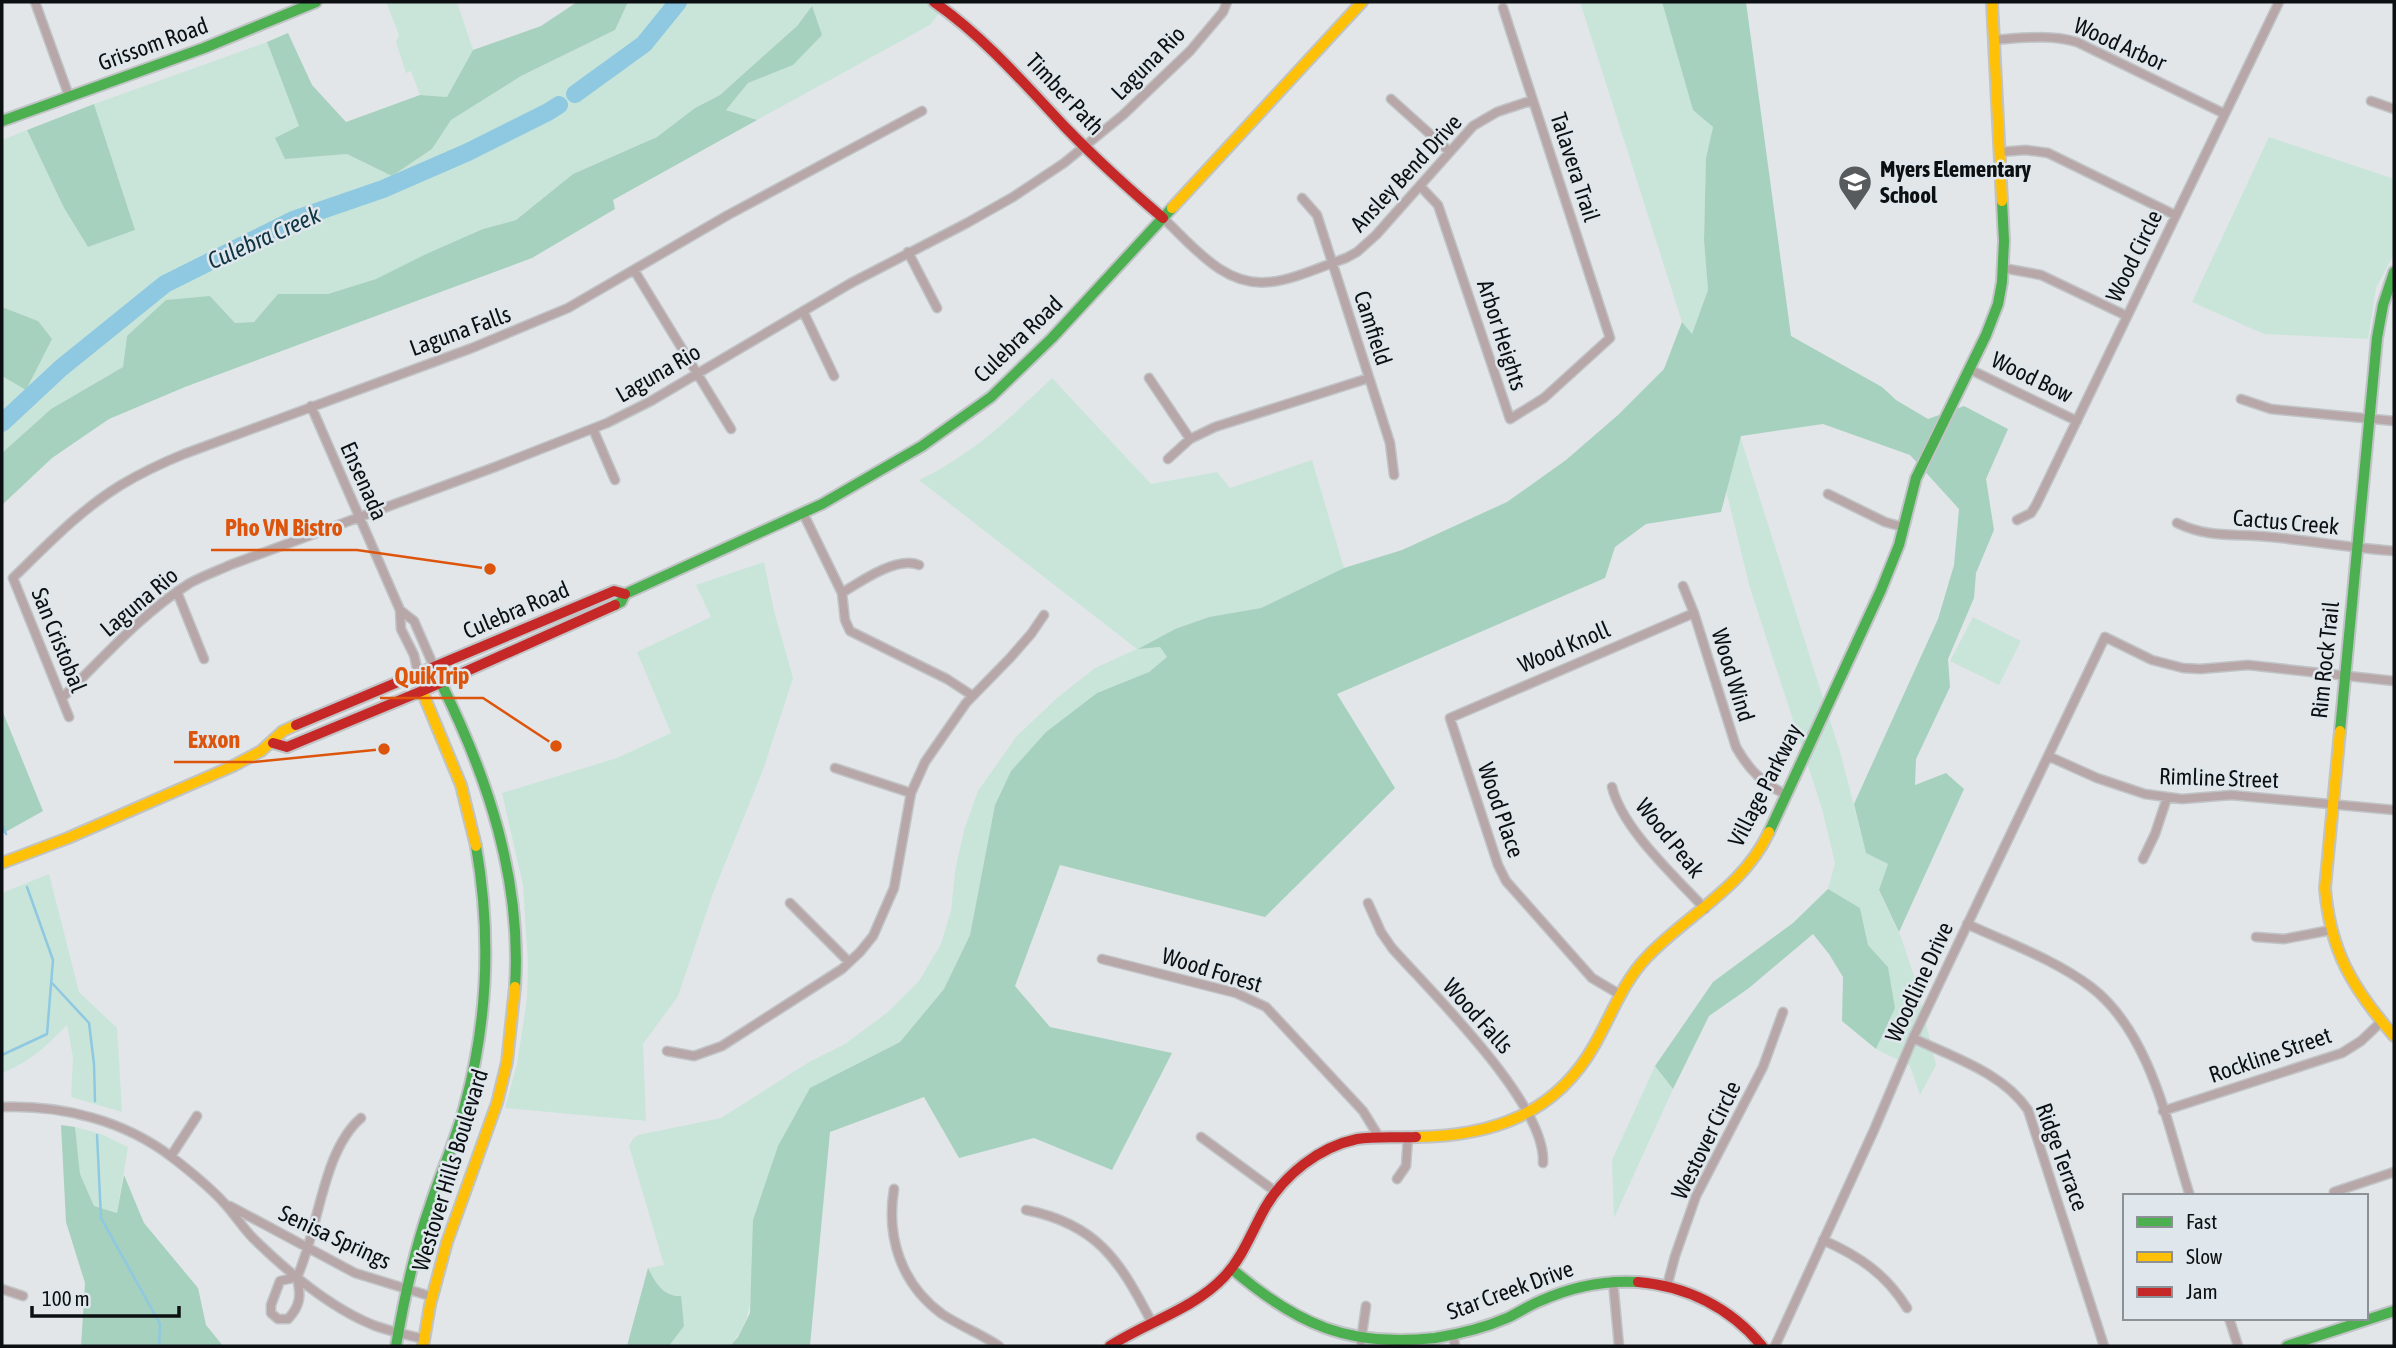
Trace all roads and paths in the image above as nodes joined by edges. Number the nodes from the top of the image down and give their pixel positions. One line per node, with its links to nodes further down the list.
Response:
1 (35, 2): 10 (street)
2 (316, 2): 10 (main road, Grissom Road)
3 (934, 2): 18 (main road, Timber Path)
4 (1227, 2): 18 (street, Laguna Rio)
5 (1992, 2): 9 (main road, Village Parkway)
6 (2279, 2): 16 (street, Wood Circle)
7 (1362, 3): 24 (main road, Culebra Road)
8 (1503, 8): 12 (street, Talavera Trail)
9 (1994, 40): 16 (street, Wood Arbor); 20 (main road, Village Parkway)
10 (69, 96): 17 (main road, Grissom Road)
11 (1391, 99): 19 (street)
12 (1533, 100): 19 (street, Ansley Bend Drive); 33 (street, Talavera Trail)
13 (2371, 101): 14 (street)
14 (2394, 109)
15 (922, 111): 28 (street, Laguna Falls)
16 (2225, 114): 23 (street, Wood Circle)
17 (2, 121)
18 (1084, 146): 24 (main road, Timber Path); 25 (street, Laguna Rio)
19 (1450, 152): 21 (street, Ansley Bend Drive)
20 (1999, 152): 23 (street); 27 (main road, Village Parkway)
21 (1420, 186): 26 (street, Ansley Bend Drive); 33 (street, Arbor Heights)
22 (1302, 198): 26 (street, Camfield)
23 (2175, 215): 32 (street, Wood Circle)
24 (1163, 218): 26 (street, Ansley Bend Drive); 51 (main road, Culebra Road)
25 (908, 252): 30 (street); 31 (street, Laguna Rio)
26 (1332, 263): 38 (street, Camfield)
27 (2003, 268): 32 (street); 34 (main road, Village Parkway)
28 (634, 270): 35 (street); 40 (street, Laguna Falls)
29 (2394, 272): 41 (main road, Rim Rock Trail)
30 (937, 307)
31 (803, 310): 35 (street, Laguna Rio); 36 (street)
32 (2127, 316): 42 (street, Wood Circle)
33 (1609, 338)
34 (1969, 369): 42 (street, Wood Bow); 55 (main road, Village Parkway)
35 (697, 373): 44 (street, Laguna Rio); 45 (street)
36 (834, 376)
37 (1149, 378): 46 (street)
38 (1369, 378): 46 (street); 48 (street, Camfield)
39 (2241, 399): 41 (street)
40 (311, 406): 52 (street, Ensenada); 59 (street, Laguna Falls)
41 (2370, 419): 43 (street); 56 (main road, Rim Rock Trail)
42 (2077, 421): 53 (street, Wood Circle)
43 (2394, 421)
44 (593, 429): 49 (street); 52 (street, Laguna Rio)
45 (731, 429)
46 (1190, 439): 47 (street)
47 (1168, 459)
48 (1394, 475)
49 (615, 480)
50 (1828, 494): 55 (street)
51 (803, 513): 62 (street); 63 (main road, Culebra Road)
52 (359, 517): 61 (street, Laguna Rio); 64 (street, Ensenada)
53 (2017, 520)
54 (2177, 523): 56 (street, Cactus Creek)
55 (1903, 527): 84 (main road, Village Parkway)
56 (2357, 548): 57 (street, Cactus Creek); 70 (main road, Rim Rock Trail)
57 (2394, 551)
58 (919, 565): 62 (street)
59 (13, 578): 75 (street, San Cristobal)
60 (1683, 586): 65 (street, Wood Wind)
61 (177, 592): 67 (street); 75 (street, Laguna Rio)
62 (842, 593): 74 (street)
63 (625, 594): 68 (main road, Culebra Road); 72 (main road, Culebra Road)
64 (400, 610): 68 (street, Ensenada); 69 (street, Ensenada)
65 (1694, 612): 77 (street, Wood Knoll); 84 (street, Wood Wind)
66 (1044, 615): 74 (street)
67 (204, 659)
68 (434, 667): 69 (main road, Culebra Road); 72 (street, Ensenada)
69 (418, 674): 73 (street, Ensenada); 78 (main road, Culebra Road)
70 (2345, 677): 71 (street); 79 (street, Woodline Drive); 87 (main road, Rim Rock Trail)
71 (2394, 681)
72 (441, 683): 73 (main road, Culebra Road); 82 (main road, Westover Hills Boulevard)
73 (422, 691): 78 (main road, Culebra Road); 85 (main road, Westover Hills Boulevard)
74 (973, 696): 83 (street)
75 (62, 698): 76 (street, San Cristobal)
76 (69, 717)
77 (1450, 718): 99 (street, Wood Place)
78 (273, 743): 90 (main road, Culebra Road)
79 (2048, 756): 86 (street, Rimline Street); 94 (street, Woodline Drive)
80 (835, 768): 83 (street)
81 (1612, 787): 93 (street, Wood Peak)
82 (487, 790): 85 (main road); 132 (main road, Westover Hills Boulevard)
83 (911, 793): 98 (street)
84 (1787, 795): 93 (main road, Village Parkway)
85 (465, 797): 130 (main road, Westover Hills Boulevard)
86 (2167, 798): 87 (street, Rimline Street); 89 (street)
87 (2332, 805): 88 (street, Rimline Street); 95 (main road, Rim Rock Trail)
88 (2394, 810)
89 (2143, 859)
90 (2, 863)
91 (790, 903): 98 (street)
92 (1367, 903): 107 (street, Wood Falls)
93 (1705, 909): 99 (main road, Village Parkway)
94 (1967, 923): 103 (street, Woodline Drive); 106 (street)
95 (2331, 930): 96 (street); 101 (main road, Rim Rock Trail)
96 (2256, 937)
97 (1102, 959): 112 (street, Wood Forest)
98 (849, 962): 104 (street)
99 (1619, 995): 107 (main road, Village Parkway)
100 (1783, 1012): 128 (street, Westover Circle)
101 (2381, 1022): 102 (main road, Rim Rock Trail); 106 (street, Rockline Street)
102 (2394, 1036)
103 (1913, 1038): 123 (street, Woodline Drive); 151 (street, Ridge Terrace)
104 (667, 1051)
105 (2, 1107): 113 (street, Senisa Springs)
106 (2163, 1111): 120 (street)
107 (1528, 1113): 110 (main road, Village Parkway); 114 (street, Wood Falls)
108 (197, 1116): 113 (street)
109 (361, 1118): 124 (street)
110 (1408, 1136): 112 (main road, Village Parkway); 116 (street)
111 (1201, 1137): 118 (street)
112 (1378, 1137): 118 (main road, Village Parkway)
113 (171, 1156): 121 (street, Senisa Springs)
114 (1543, 1163)
115 (2394, 1172): 119 (street)
116 (1397, 1179)
117 (894, 1189): 145 (street)
118 (1276, 1192): 125 (main road, Village Parkway)
119 (2333, 1192)
120 (2189, 1194)
121 (224, 1203): 124 (street, Senisa Springs); 126 (street, Senisa Springs)
122 (1026, 1210): 139 (street)
123 (1823, 1240): 134 (street); 150 (street, Woodline Drive)
124 (309, 1250): 126 (street); 130 (street, Senisa Springs)
125 (1232, 1269): 139 (main road, Village Parkway); 142 (main road, Star Creek Drive)
126 (297, 1276): 126 (street); 140 (street, Senisa Springs)
127 (1613, 1281): 128 (main road, Star Creek Drive); 141 (main road, Star Creek Drive); 148 (street)
128 (1667, 1286): 149 (main road, Star Creek Drive)
129 (2, 1289): 131 (street)
130 (408, 1291): 132 (street, Senisa Springs); 140 (main road, Westover Hills Boulevard)
131 (23, 1296)
132 (433, 1297): 143 (main road, Westover Hills Boulevard)
133 (1366, 1306): 142 (street)
134 (1908, 1308)
135 (2394, 1311): 138 (main road)
136 (2230, 1320): 152 (street)
137 (2366, 1320): 153 (main road)
138 (2368, 1320)
139 (1151, 1321): 146 (main road, Village Parkway)
140 (398, 1333): 143 (street, Senisa Springs); 144 (main road, Westover Hills Boulevard)
141 (1453, 1334): 142 (main road, Star Creek Drive); 147 (street)
142 (1361, 1341)
143 (424, 1343)
144 (396, 1346)
145 (999, 1346)
146 (1110, 1346)
147 (1455, 1346)
148 (1619, 1346)
149 (1762, 1346)
150 (1775, 1346)
151 (2104, 1346)
152 (2238, 1346)
153 (2287, 1346)

